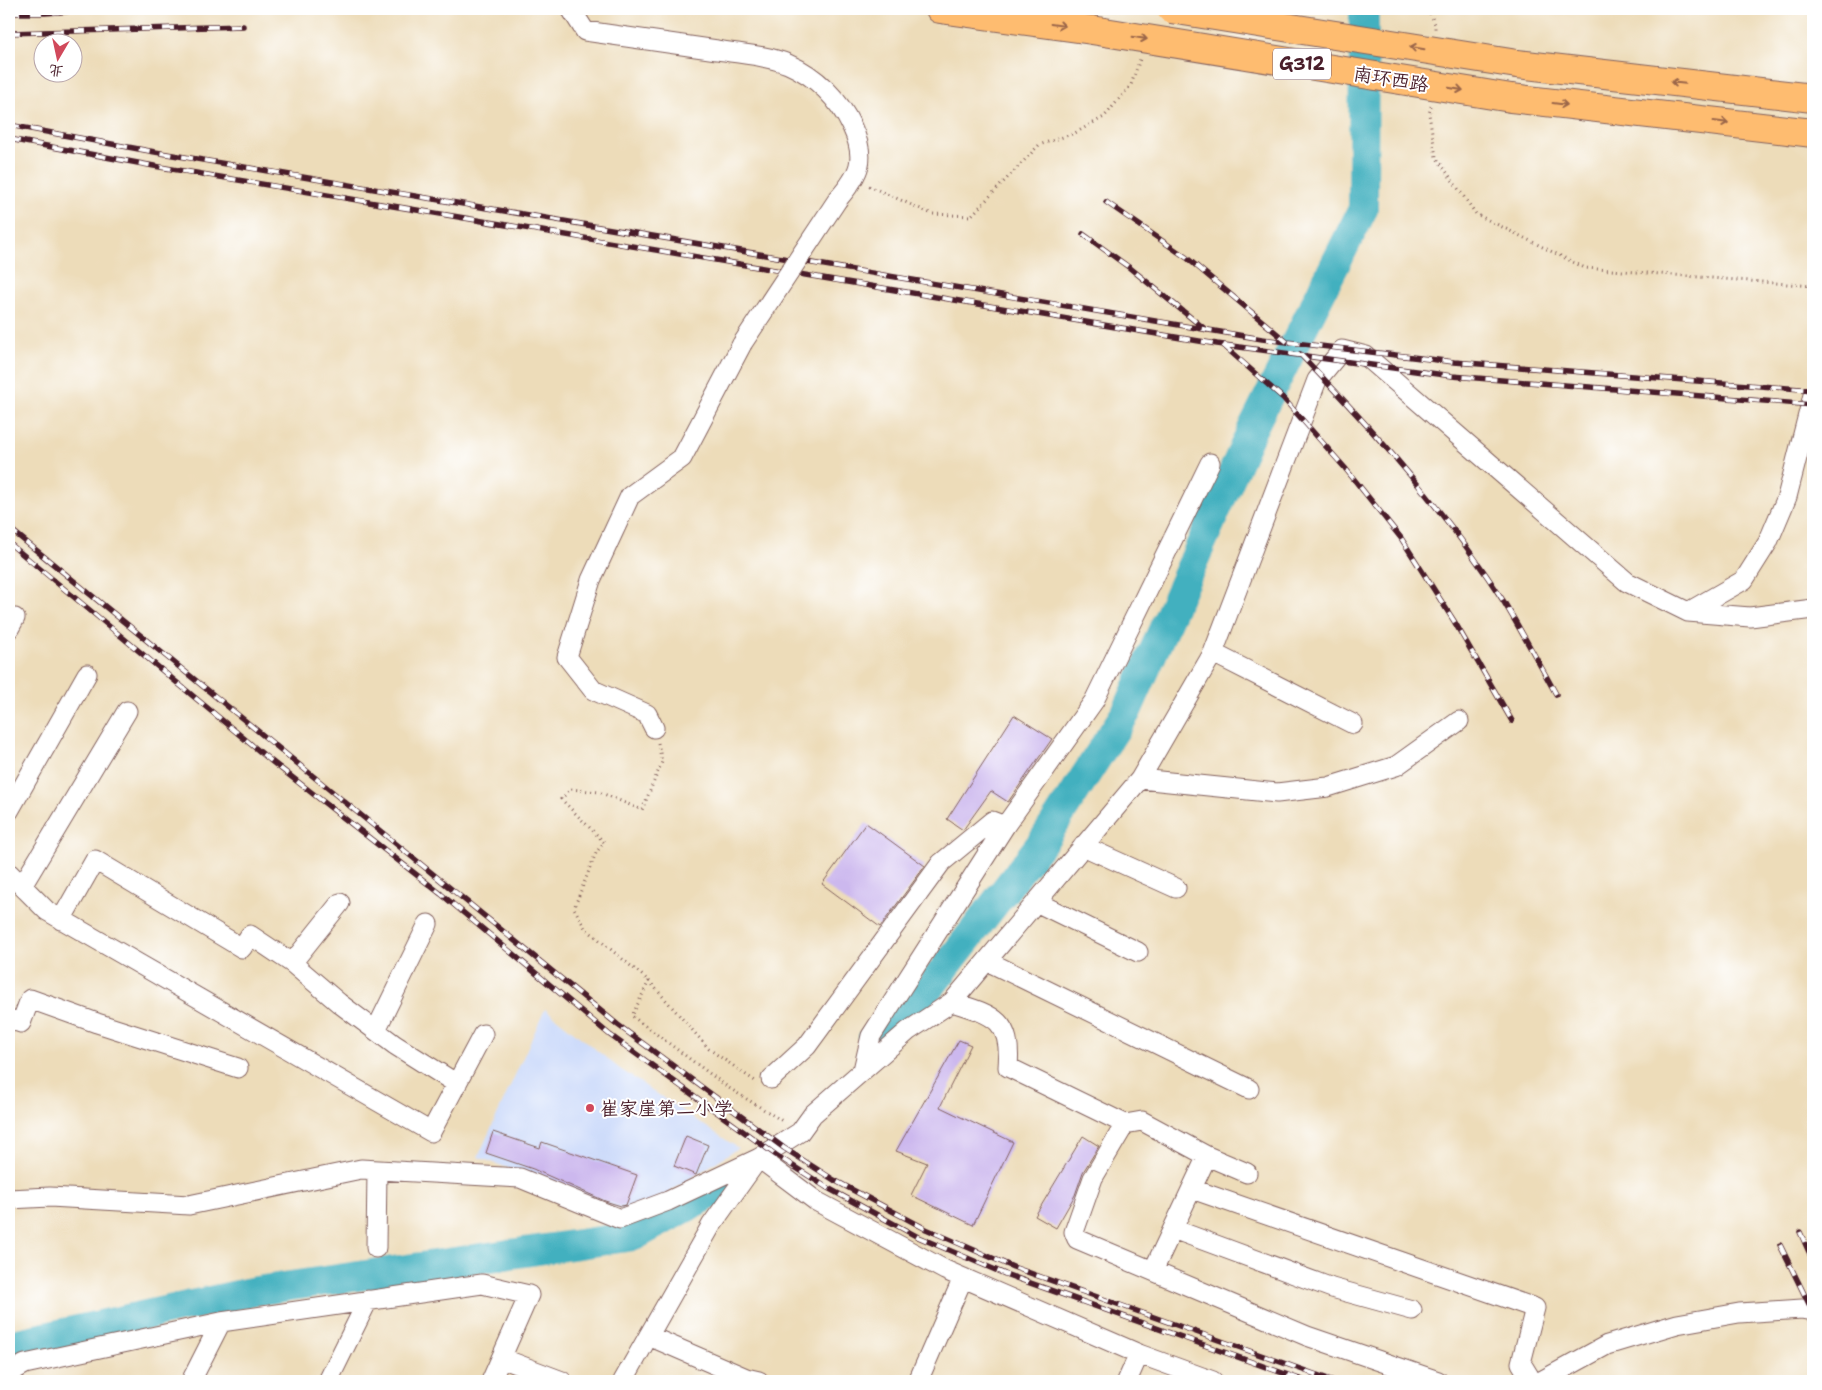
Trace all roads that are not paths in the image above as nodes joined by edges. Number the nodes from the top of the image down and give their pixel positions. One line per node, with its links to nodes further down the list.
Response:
1 (571, 9): 15 (street, bridge)
2 (940, 9): 5 (highway, 南环西路 / G312, one-way to 5, bridge)
3 (1171, 9): 4 (highway, 南环西路 / G312, one-way to 3, bridge)
4 (1813, 98)
5 (1813, 133)
6 (1813, 395): 9 (street)
7 (1210, 463): 18 (street)
8 (1813, 609): 9 (street)
9 (1688, 612): 10 (street)
10 (1213, 653): 14 (street); 16 (street)
11 (87, 674): 17 (street)
12 (127, 711): 20 (street)
13 (1459, 721): 16 (street)
14 (1353, 724)
15 (654, 728)
16 (1140, 779): 19 (street)
17 (9, 811)
18 (1005, 826): 34 (street); 35 (street)
19 (1084, 846): 21 (street); 22 (street)
20 (15, 880): 24 (street)
21 (1176, 888)
22 (1036, 902): 26 (street); 27 (street)
23 (340, 904): 28 (street)
24 (62, 920): 28 (street); 36 (street)
25 (428, 924): 31 (street)
26 (1138, 952)
27 (986, 961): 29 (street); 37 (street)
28 (292, 963): 31 (street)
29 (952, 1002): 34 (street); 38 (street)
30 (9, 1019): 33 (street)
31 (376, 1030): 36 (street)
32 (483, 1034): 36 (street)
33 (238, 1068)
34 (863, 1070): 40 (street)
35 (771, 1079)
36 (457, 1084)
37 (1249, 1088)
38 (1125, 1124): 39 (street); 47 (street)
39 (1207, 1156): 42 (street); 43 (street)
40 (759, 1158): 41 (street); 48 (street); 53 (street)
41 (377, 1170): 44 (street); 46 (street)
42 (1247, 1173)
43 (1192, 1189): 45 (street); 67 (street)
44 (9, 1199)
45 (1173, 1229): 47 (street); 50 (street)
46 (376, 1248)
47 (1153, 1271): 66 (street)
48 (963, 1278): 54 (street); 63 (street)
49 (368, 1300): 52 (street); 55 (street); 58 (street)
50 (1412, 1310)
51 (1813, 1311): 68 (street)
52 (221, 1322): 56 (street); 57 (street)
53 (649, 1336): 61 (street); 62 (street)
54 (1139, 1354): 64 (street); 65 (street)
55 (501, 1358): 59 (street); 60 (street)
56 (9, 1373)
57 (190, 1381)
58 (328, 1381)
59 (491, 1381)
60 (562, 1381)
61 (623, 1381)
62 (759, 1381)
63 (918, 1381)
64 (1127, 1381)
65 (1213, 1381)
66 (1438, 1381)
67 (1532, 1381)
68 (1541, 1381)

